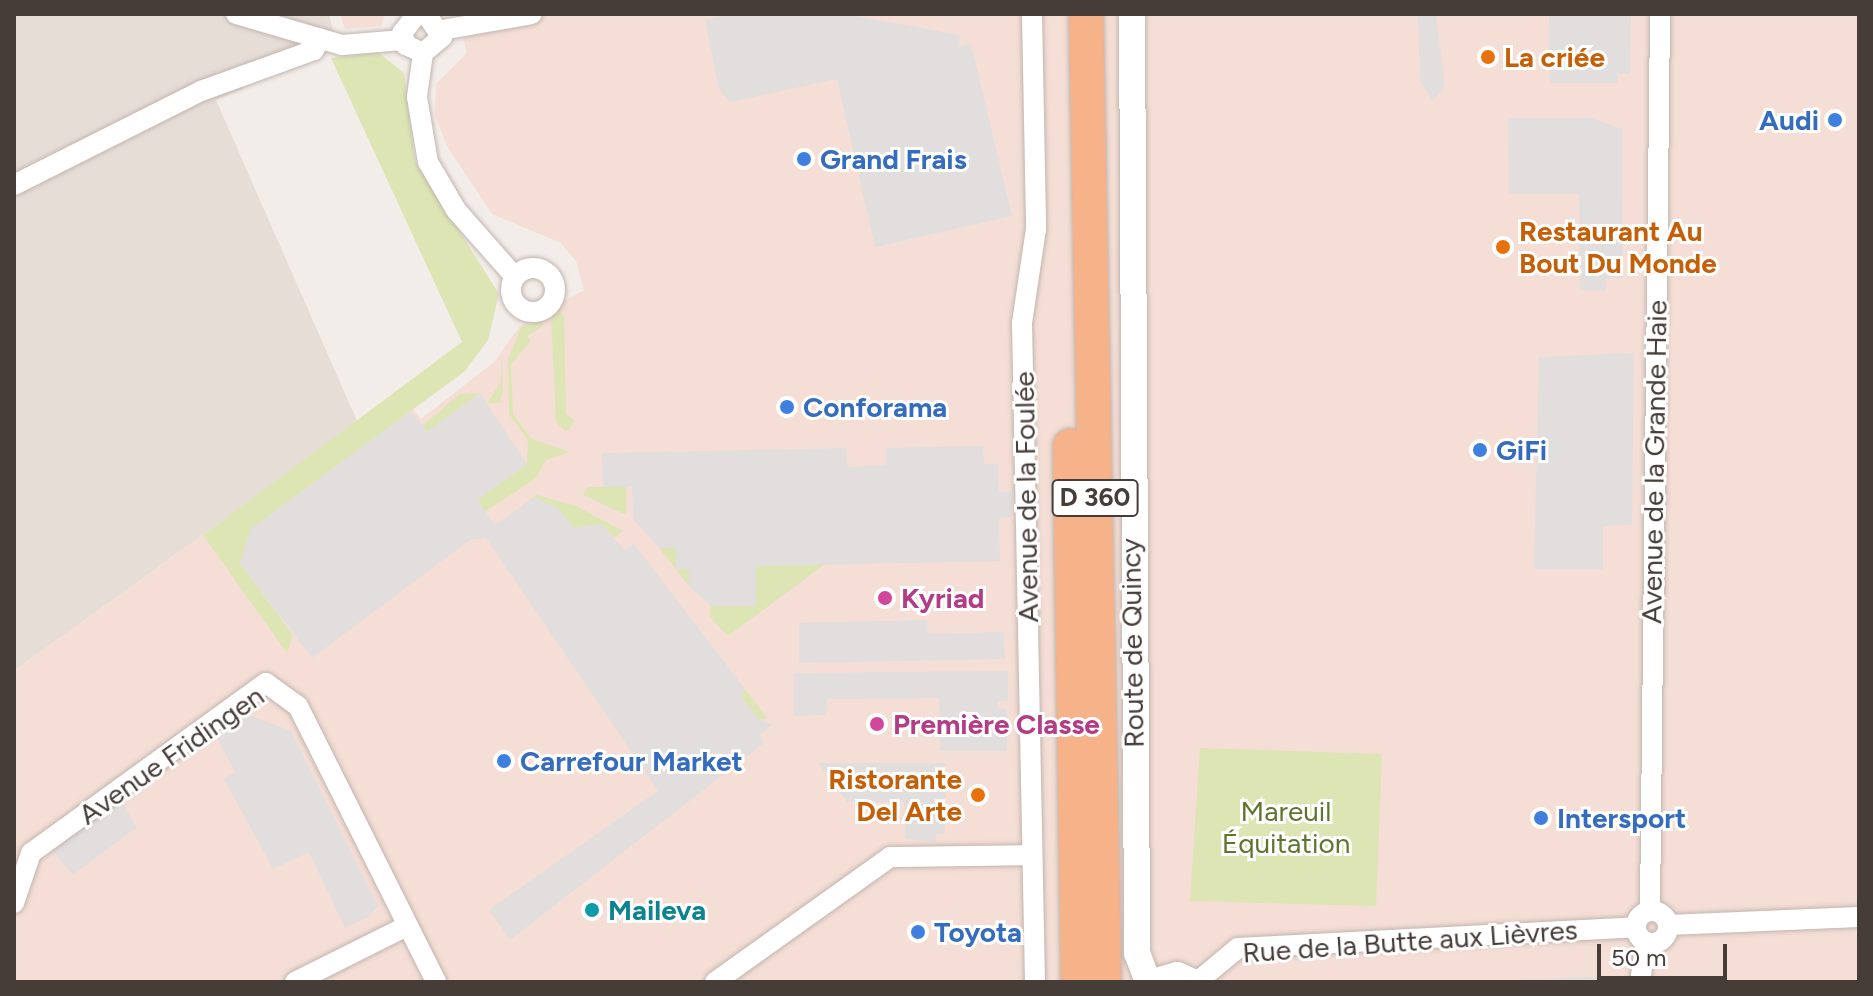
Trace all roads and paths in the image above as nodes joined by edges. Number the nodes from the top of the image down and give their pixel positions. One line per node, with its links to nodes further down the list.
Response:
1 (236, 14): 10 (street)
2 (417, 14): 12 (street)
3 (426, 14): 11 (street)
4 (532, 14): 11 (street)
5 (1032, 14): 16 (street, Avenue de la Foulée)
6 (1064, 14): 27 (highway, D 360)
7 (1086, 14): 28 (highway, D 360)
8 (1132, 14): 29 (street, Route de Quincy)
9 (1660, 14): 18 (street, Avenue de la Grande Haie)
10 (311, 28): 12 (street); 14 (street)
11 (442, 30): 13 (street)
12 (403, 40): 13 (street)
13 (423, 53): 15 (street)
14 (14, 185)
15 (515, 277)
16 (1032, 855): 25 (street); 26 (street, Avenue de la Foulée)
17 (14, 903): 21 (street, Avenue Fridingen)
18 (1650, 910): 20 (street); 22 (street)
19 (1859, 917): 20 (street)
20 (1668, 925): 22 (street)
21 (403, 928): 23 (street); 24 (street, Avenue Fridingen)
22 (1641, 935): 30 (street, Rue de la Butte aux Lièvres); 31 (street)
23 (295, 982)
24 (436, 982)
25 (715, 982)
26 (1035, 982)
27 (1078, 982)
28 (1104, 982)
29 (1150, 982): 30 (street)
30 (1195, 982)
31 (1640, 982)

